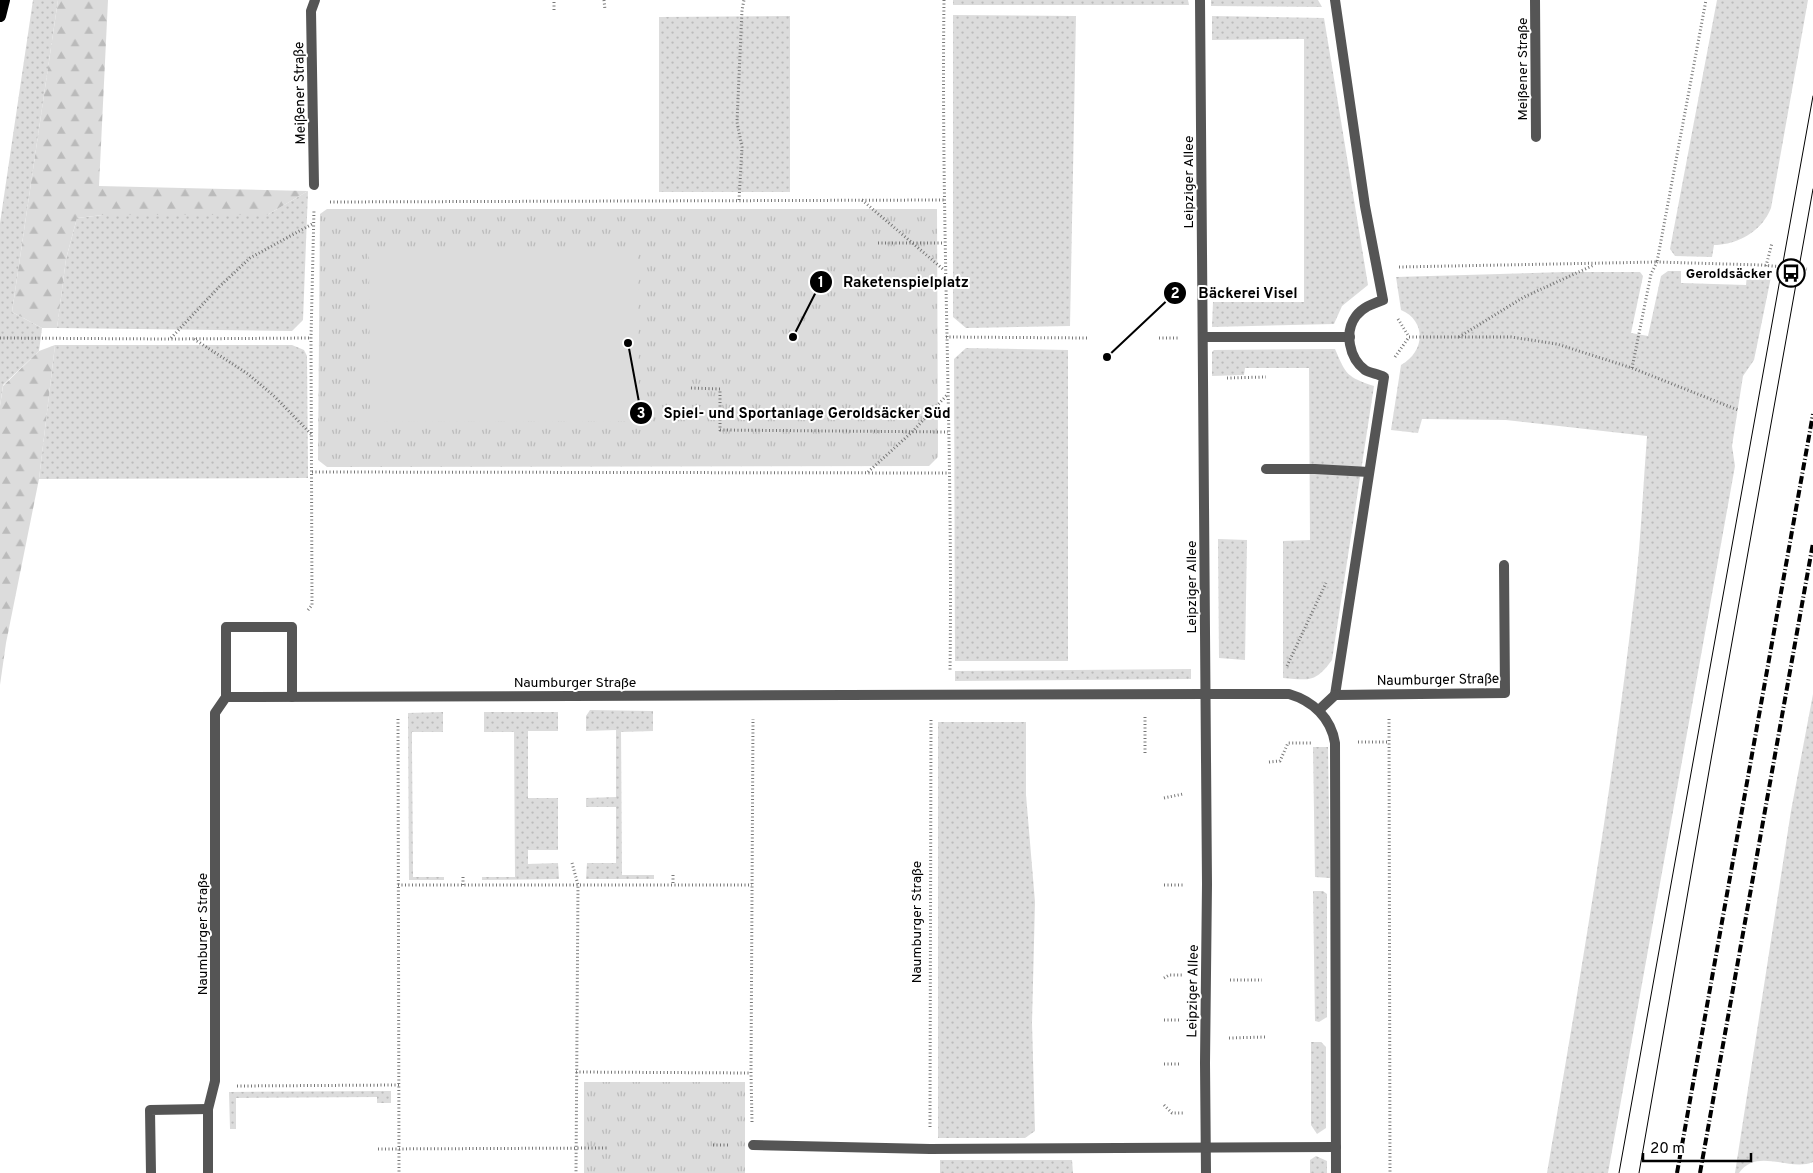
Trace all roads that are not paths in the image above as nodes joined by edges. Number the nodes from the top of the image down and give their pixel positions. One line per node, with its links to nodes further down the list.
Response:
1 (4, 0): 6 (main road)
2 (315, 0): 8 (street, Meißener Straße)
3 (1200, 0): 9 (street, Leipziger Allee)
4 (1335, 0): 10 (street)
5 (1535, 0): 7 (street, Meißener Straße)
6 (0, 16)
7 (1536, 137)
8 (314, 186)
9 (1203, 336): 10 (street); 14 (street, Leipziger Allee)
10 (1350, 336): 12 (street)
11 (1266, 468): 12 (street)
12 (1369, 472): 15 (street)
13 (1504, 565): 15 (street, Naumburger Straße)
14 (1206, 694): 17 (street, Naumburger Straße); 18 (street, Naumburger Straße); 21 (street, Leipziger Allee)
15 (1335, 695): 18 (street)
16 (226, 697): 17 (street, Naumburger Straße); 17 (street, Naumburger Straße); 19 (street, Naumburger Straße)
17 (292, 697)
18 (1318, 710): 22 (street)
19 (208, 1109): 23 (street); 24 (street, Naumburger Straße)
20 (753, 1145): 21 (street)
21 (1206, 1147): 22 (street); 25 (street, Leipziger Allee)
22 (1336, 1147): 26 (street)
23 (151, 1173)
24 (208, 1173)
25 (1206, 1173)
26 (1336, 1173)

